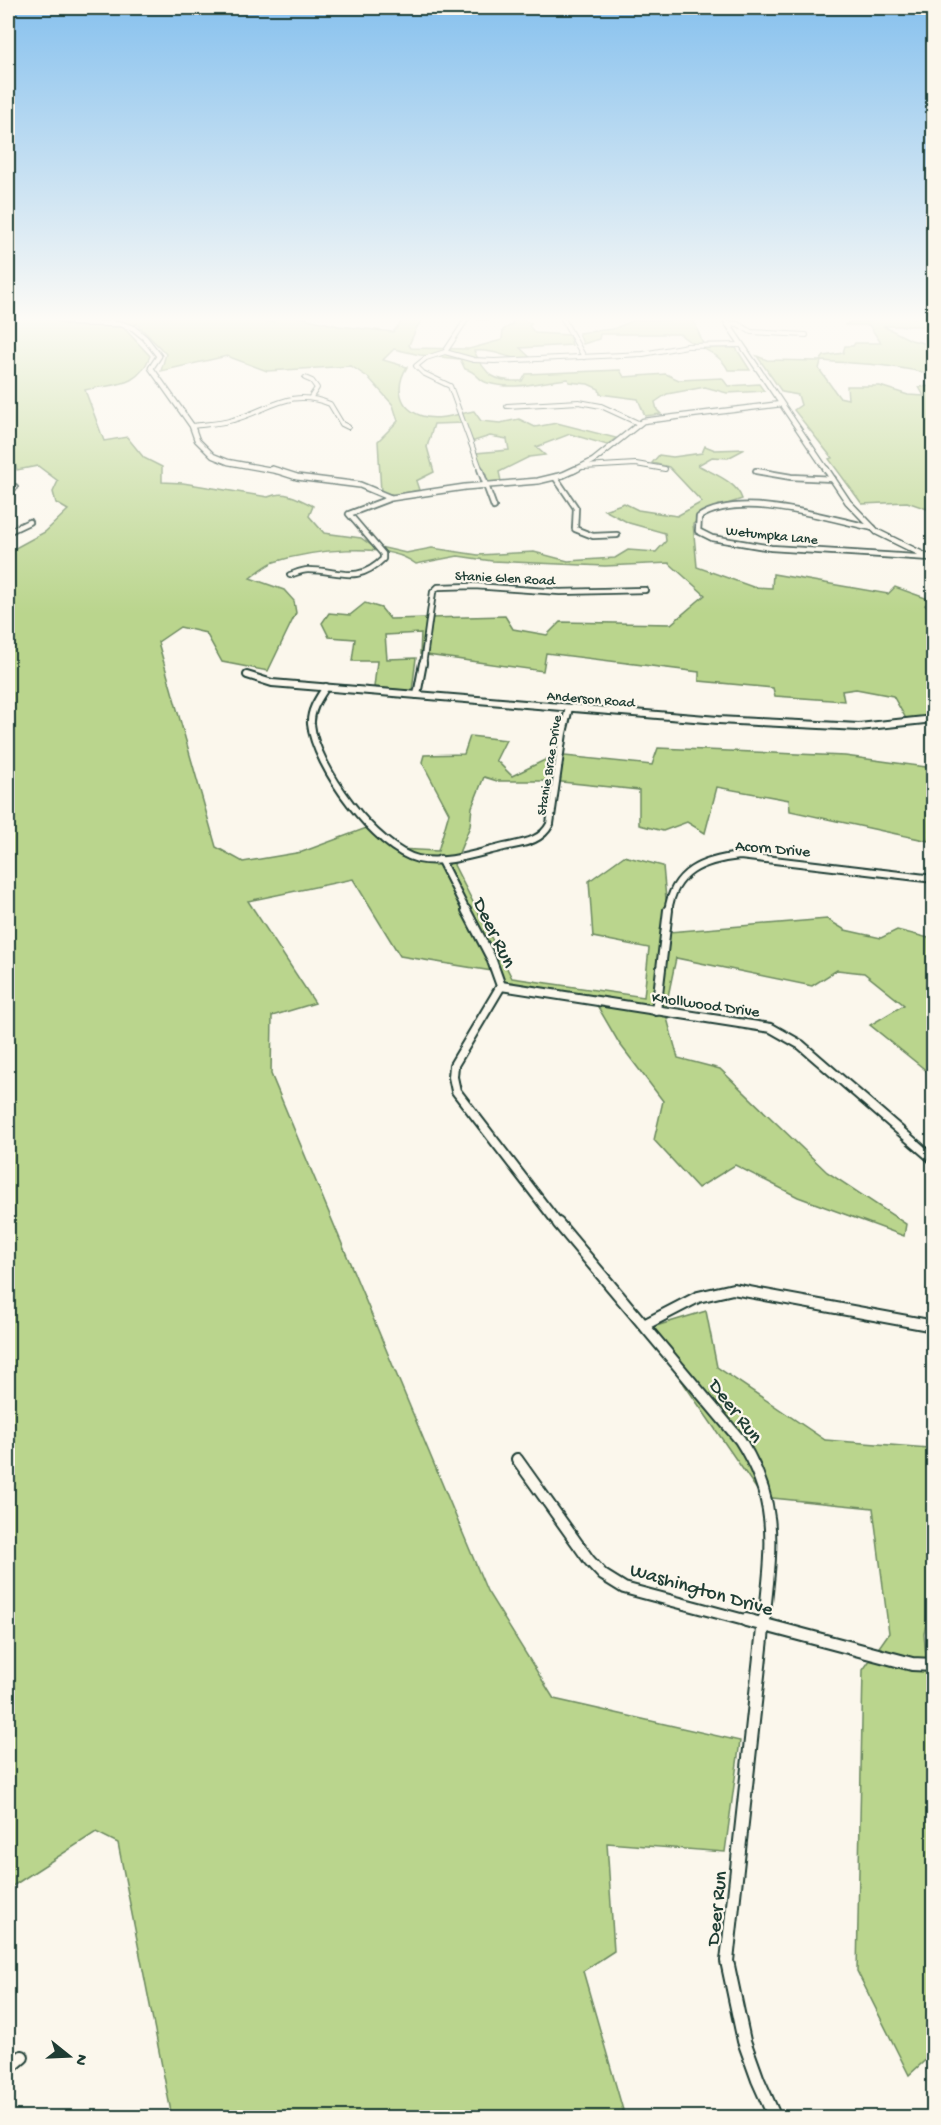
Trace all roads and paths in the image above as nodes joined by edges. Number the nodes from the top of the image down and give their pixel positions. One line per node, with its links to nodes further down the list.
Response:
1 (186, 416): 9 (street)
2 (244, 416): 9 (street)
3 (337, 416): 10 (street)
4 (461, 416): 16 (street)
5 (623, 416): 8 (street)
6 (679, 416): 8 (street)
7 (790, 416): 15 (street)
8 (638, 423): 11 (street)
9 (192, 426): 19 (street)
10 (348, 427)
11 (583, 467): 12 (street); 14 (street)
12 (665, 469)
13 (756, 471): 15 (street)
14 (555, 477): 16 (street); 24 (street)
15 (833, 479): 22 (street)
16 (487, 486): 19 (street); 20 (street)
17 (15, 487): 18 (street)
18 (8, 489)
19 (391, 498): 26 (street)
20 (494, 507)
21 (29, 522): 23 (street)
22 (873, 528): 25 (street); 25 (street, Wetumpka Lane)
23 (8, 532)
24 (617, 535)
25 (932, 559)
26 (290, 575)
27 (645, 590): 30 (street, Stanie Glen Road)
28 (246, 675): 29 (street, Anderson Road)
29 (326, 687): 30 (street, Anderson Road); 33 (street, Stanie Brae Drive)
30 (417, 695): 31 (street, Anderson Road)
31 (569, 708): 32 (street, Anderson Road); 33 (street, Stanie Brae Drive)
32 (933, 719)
33 (440, 859): 35 (street, Deer Run)
34 (933, 879): 36 (street, Acorn Drive)
35 (501, 986): 36 (street, Knollwood Drive); 38 (street, Deer Run)
36 (656, 1011): 37 (street, Knollwood Drive)
37 (933, 1160)
38 (644, 1325): 39 (street); 41 (street, Deer Run)
39 (933, 1326)
40 (517, 1459): 41 (street, Washington Drive)
41 (763, 1625): 42 (street, Washington Drive); 45 (street, Deer Run)
42 (933, 1665)
43 (22, 2057): 44 (street)
44 (8, 2069)
45 (775, 2118)

